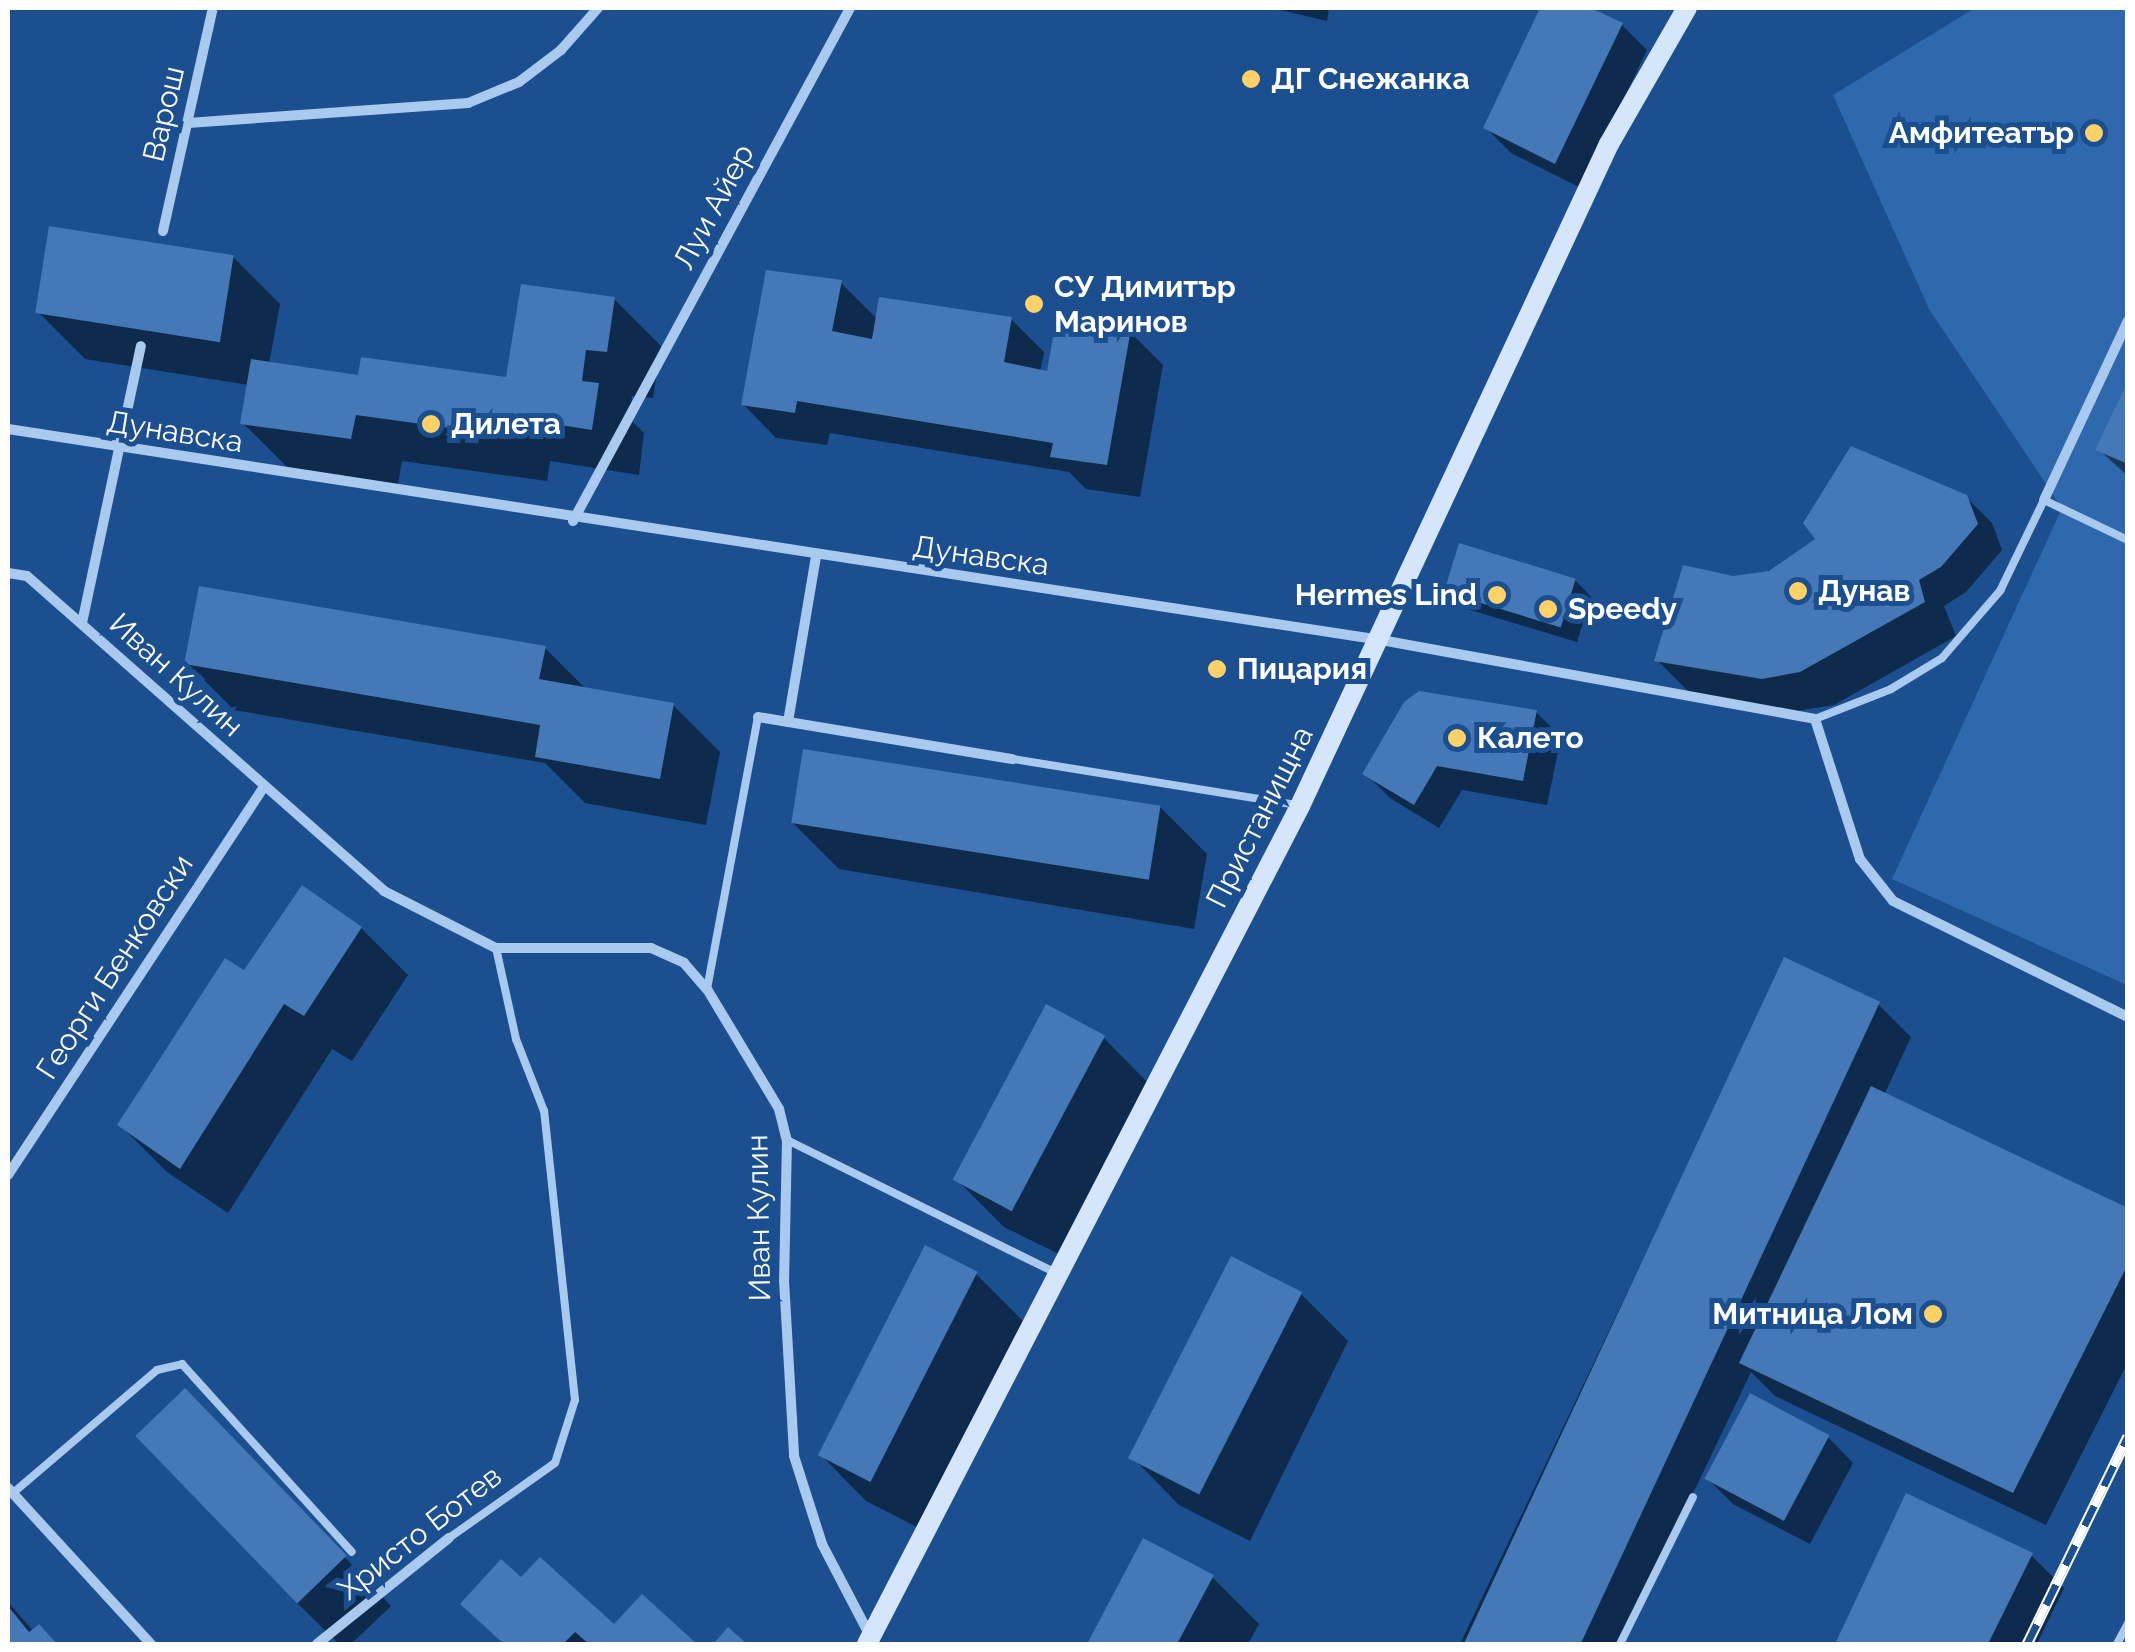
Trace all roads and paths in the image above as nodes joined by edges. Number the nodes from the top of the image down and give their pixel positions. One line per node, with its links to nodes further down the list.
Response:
1 (213, 8): 5 (street, Варош)
2 (598, 8): 5 (street)
3 (850, 8): 12 (street, Луи Айер)
4 (1687, 8): 17 (main road, Пристанищна)
5 (188, 123): 6 (street, Варош)
6 (163, 231)
7 (2128, 320): 11 (street)
8 (141, 346): 10 (street)
9 (8, 429): 10 (street, Дунавска)
10 (120, 449): 12 (street, Дунавска); 16 (street)
11 (2044, 500): 13 (lane); 19 (lane)
12 (572, 521): 14 (street, Дунавска)
13 (2128, 540)
14 (816, 557): 17 (street, Дунавска); 20 (street)
15 (8, 573): 16 (street, Иван Кулин)
16 (82, 623): 22 (street, Иван Кулин)
17 (1381, 640): 19 (street, Дунавска); 23 (main road, Пристанищна)
18 (758, 717): 20 (street); 25 (lane)
19 (1816, 719): 26 (street)
20 (788, 722): 21 (street)
21 (1013, 760): 23 (lane)
22 (264, 787): 24 (street, Иван Кулин); 28 (street, Георги Бенковски)
23 (1300, 806): 29 (main road, Пристанищна)
24 (496, 948): 25 (street, Иван Кулин); 32 (lane, Христо Ботев)
25 (707, 988): 27 (street, Иван Кулин)
26 (2128, 1017)
27 (787, 1140): 29 (lane); 35 (street, Иван Кулин)
28 (8, 1175)
29 (1060, 1274): 35 (main road, Пристанищна)
30 (10, 1491): 33 (lane); 36 (street)
31 (1692, 1497): 38 (lane)
32 (450, 1538): 37 (street, Христо Ботев)
33 (352, 1552)
34 (2128, 1623): 39 (lane)
35 (871, 1642)
36 (150, 1644)
37 (317, 1644)
38 (1620, 1644)
39 (2117, 1644)

